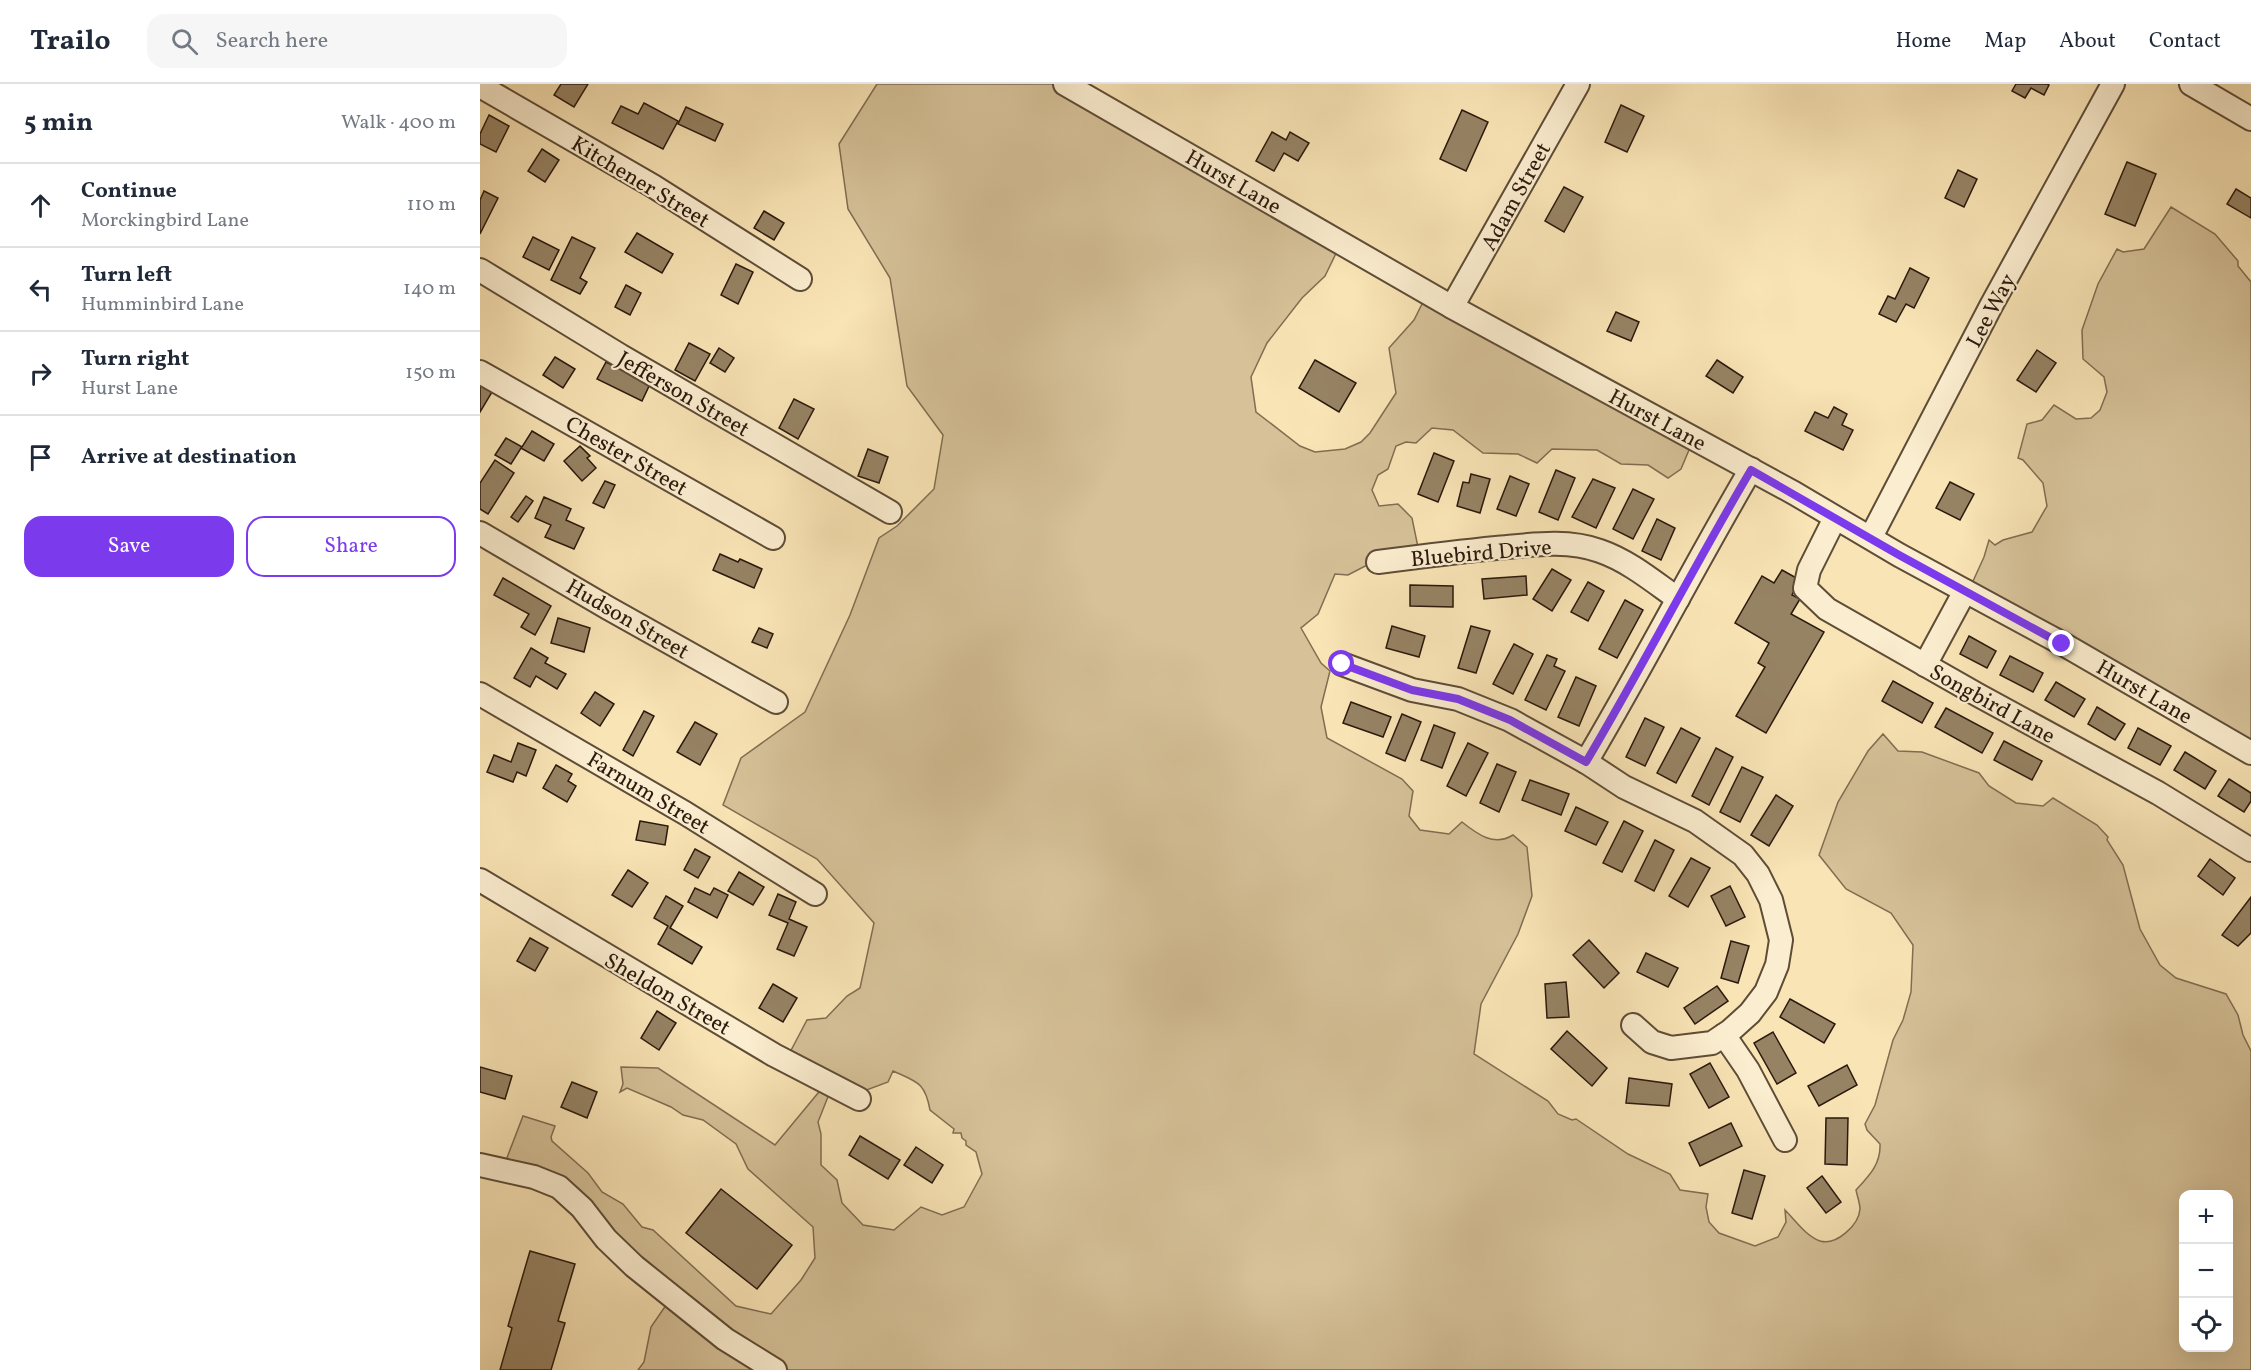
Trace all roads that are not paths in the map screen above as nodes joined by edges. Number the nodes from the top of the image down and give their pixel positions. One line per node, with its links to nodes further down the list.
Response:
1 (1065, 84): 9 (street, Hurst Lane)
2 (1578, 84): 9 (street, Adam Street)
3 (2113, 84): 15 (street, Lee Way)
4 (2191, 84): 6 (street)
5 (480, 86): 8 (street, Kitchener Street)
6 (2251, 119)
7 (480, 270): 12 (street, Jefferson Street)
8 (800, 279)
9 (1452, 307): 11 (street, Hurst Lane)
10 (480, 372): 16 (street, Chester Street)
11 (1751, 470): 13 (street, Hurst Lane); 19 (street)
12 (890, 512)
13 (1835, 518): 15 (street, Hurst Lane); 21 (street, Songbird Lane)
14 (480, 533): 23 (street, Hudson Street)
15 (1871, 537): 18 (street, Hurst Lane)
16 (773, 538)
17 (1378, 562): 19 (street, Bluebird Drive)
18 (1965, 591): 21 (street); 24 (street, Hurst Lane)
19 (1678, 599): 25 (street)
20 (1342, 664): 25 (street)
21 (1925, 665): 26 (street, Songbird Lane)
22 (480, 694): 28 (street, Farnum Street)
23 (776, 702)
24 (2251, 753)
25 (1586, 762): 30 (street)
26 (2251, 850)
27 (480, 880): 31 (street, Sheldon Street)
28 (815, 894)
29 (1633, 1025): 30 (street)
30 (1724, 1035): 32 (street)
31 (859, 1099)
32 (1785, 1140)
33 (480, 1165): 34 (street)
34 (775, 1370)

